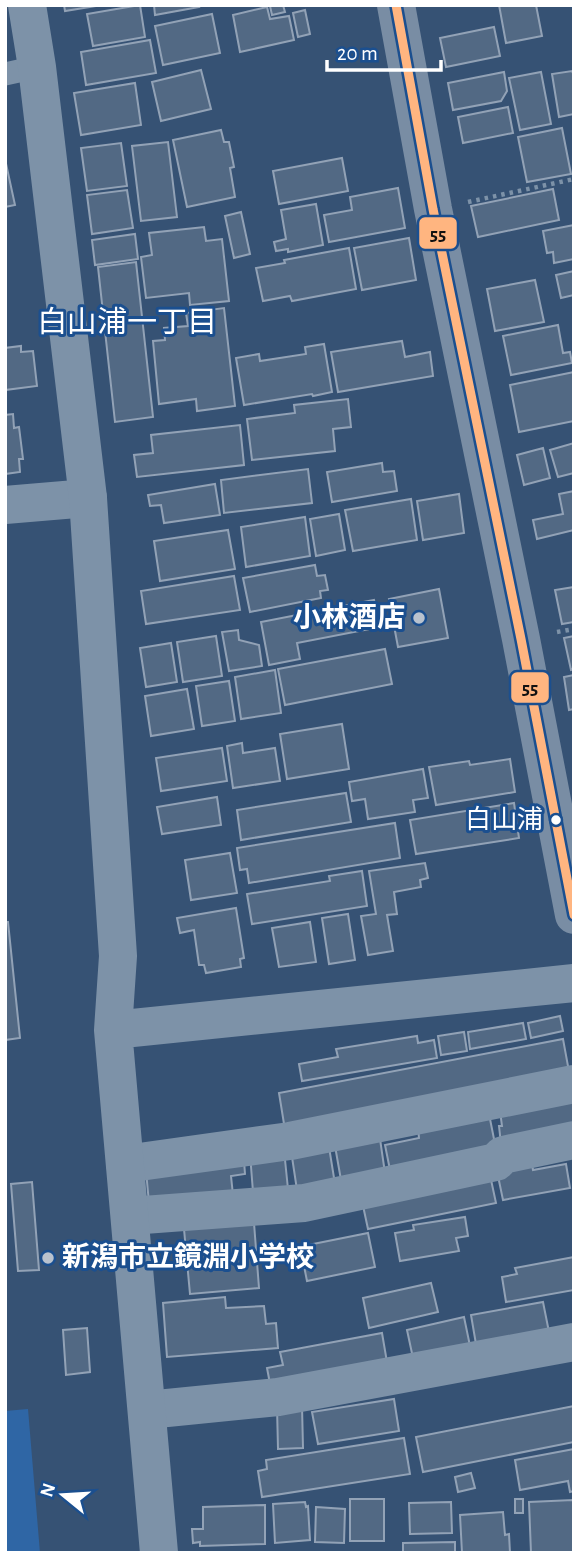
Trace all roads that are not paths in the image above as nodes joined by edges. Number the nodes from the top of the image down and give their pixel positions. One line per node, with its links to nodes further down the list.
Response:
1 (27, 5): 3 (street)
2 (396, 5): 6 (main road)
3 (21, 70): 4 (street)
4 (88, 498): 5 (street); 8 (street)
5 (5, 505)
6 (574, 915)
7 (574, 983): 8 (street)
8 (113, 1030): 11 (street)
9 (574, 1083): 11 (street)
10 (574, 1140): 12 (street)
11 (125, 1164): 12 (street)
12 (130, 1216): 14 (street)
13 (574, 1342): 14 (street)
14 (147, 1410): 15 (street)
15 (159, 1553)

